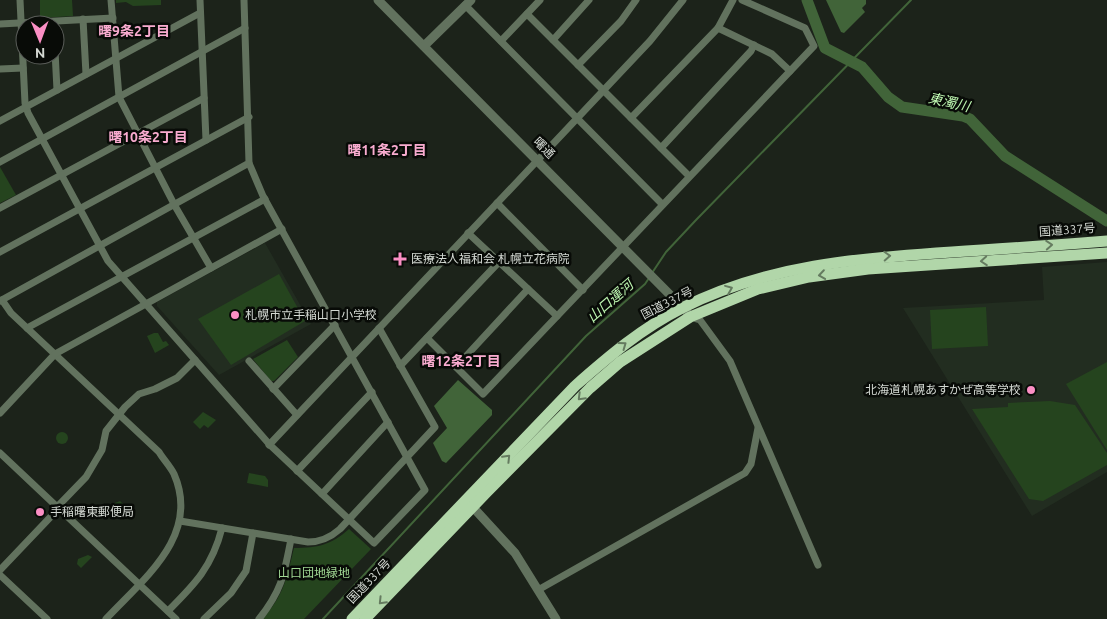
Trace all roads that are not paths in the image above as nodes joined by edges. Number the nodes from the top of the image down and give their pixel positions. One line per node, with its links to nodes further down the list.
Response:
1 (20, 0): 15 (street)
2 (111, 0): 16 (street)
3 (200, 0): 13 (street)
4 (244, 0): 21 (street)
5 (378, 0): 26 (street, 曙通)
6 (540, 0): 14 (street)
7 (589, 0): 23 (street)
8 (636, 0): 31 (street)
9 (683, 0): 37 (street)
10 (733, 0): 22 (street)
11 (742, 0): 34 (street)
12 (468, 3): 24 (street); 26 (street)
13 (200, 13): 27 (street); 28 (street)
14 (527, 14): 23 (street); 24 (street)
15 (21, 15)
16 (113, 18): 17 (street); 28 (street)
17 (83, 20): 18 (street); 35 (street)
18 (65, 22)
19 (15, 23): 20 (street)
20 (0, 24)
21 (245, 28): 27 (street); 41 (street)
22 (718, 28): 25 (street); 43 (street)
23 (553, 40): 31 (street)
24 (501, 41): 42 (street)
25 (754, 45): 34 (street); 48 (street)
26 (424, 46): 49 (street, 曙通)
27 (202, 52): 38 (street); 39 (street)
28 (116, 59): 35 (street); 38 (street)
29 (23, 65): 32 (street)
30 (56, 65): 36 (street)
31 (578, 65): 37 (street)
32 (23, 68): 33 (street); 40 (street)
33 (0, 69)
34 (790, 71): 54 (street)
35 (86, 74): 36 (street)
36 (57, 90): 40 (street)
37 (603, 90): 42 (street); 43 (street)
38 (119, 97): 45 (street); 46 (street)
39 (204, 98): 45 (street); 47 (street)
40 (26, 107): 44 (street); 46 (street)
41 (249, 117): 47 (street); 51 (street)
42 (577, 117): 49 (street); 57 (street)
43 (631, 118): 48 (street)
44 (0, 121)
45 (138, 133): 52 (street); 53 (street)
46 (42, 139): 50 (street); 53 (street)
47 (206, 140): 52 (street)
48 (661, 148): 54 (street)
49 (537, 160): 56 (street); 66 (street, 曙通)
50 (0, 162)
51 (249, 163): 55 (street); 58 (street)
52 (155, 167): 58 (street); 60 (street)
53 (61, 174): 59 (street); 60 (street)
54 (689, 176): 57 (street)
55 (265, 199): 61 (street); 63 (street)
56 (496, 203): 62 (street); 73 (street)
57 (662, 204): 66 (street)
58 (175, 206): 63 (street); 65 (street)
59 (0, 208)
60 (80, 208): 65 (street); 67 (street)
61 (282, 230): 70 (street); 78 (street)
62 (468, 233): 69 (street); 80 (street)
63 (194, 238): 70 (street); 71 (street)
64 (1107, 241): 76 (highway, 国道337号, one-way to 64)
65 (100, 247): 71 (street); 74 (street)
66 (624, 247): 73 (street); 76 (street, 曙通)
67 (0, 252)
68 (1107, 254): 76 (highway, 国道337号, one-way to 76)
69 (499, 262): 72 (street); 81 (street)
70 (211, 268): 75 (street)
71 (123, 278): 75 (street); 79 (street)
72 (528, 290): 77 (street); 87 (street)
73 (583, 290): 77 (street)
74 (1, 301): 79 (street)
75 (146, 304): 82 (street); 84 (street)
76 (686, 312): 94 (street); 100 (highway, 国道337号)
77 (557, 316): 87 (street)
78 (335, 326): 83 (street); 88 (street)
79 (27, 328): 82 (street)
80 (379, 328): 83 (street); 86 (street)
81 (427, 338): 86 (street); 87 (street)
82 (55, 354): 90 (street); 91 (street)
83 (352, 357): 89 (street); 92 (street)
84 (196, 360): 91 (street); 95 (street)
85 (248, 361): 88 (street)
86 (400, 366): 97 (street)
87 (456, 366)
88 (274, 389): 92 (street)
89 (372, 392): 93 (street); 98 (street)
90 (0, 414)
91 (119, 414): 101 (street); 103 (street)
92 (297, 415): 95 (street)
93 (388, 422): 97 (street); 99 (street)
94 (758, 428): 107 (street); 111 (street)
95 (269, 444): 98 (street)
96 (0, 453): 101 (street)
97 (408, 458): 102 (street); 102 (street)
98 (297, 471): 99 (street)
99 (322, 494): 102 (street)
100 (469, 503): 111 (street); 118 (highway, 国道337号); 119 (highway, 国道337号, one-way to 119)
101 (58, 508): 108 (street); 110 (street)
102 (349, 520): 106 (street)
103 (180, 521): 104 (street); 110 (street)
104 (222, 528): 105 (street); 112 (street)
105 (253, 533): 106 (street); 116 (street)
106 (290, 539): 117 (street)
107 (818, 565)
108 (0, 570)
109 (0, 575): 113 (street)
110 (139, 584): 112 (street); 114 (street)
111 (538, 590): 120 (street)
112 (168, 611): 115 (street)
113 (47, 619)
114 (106, 619)
115 (176, 619)
116 (204, 619)
117 (258, 619)
118 (352, 619)
119 (365, 619)
120 (556, 619)

